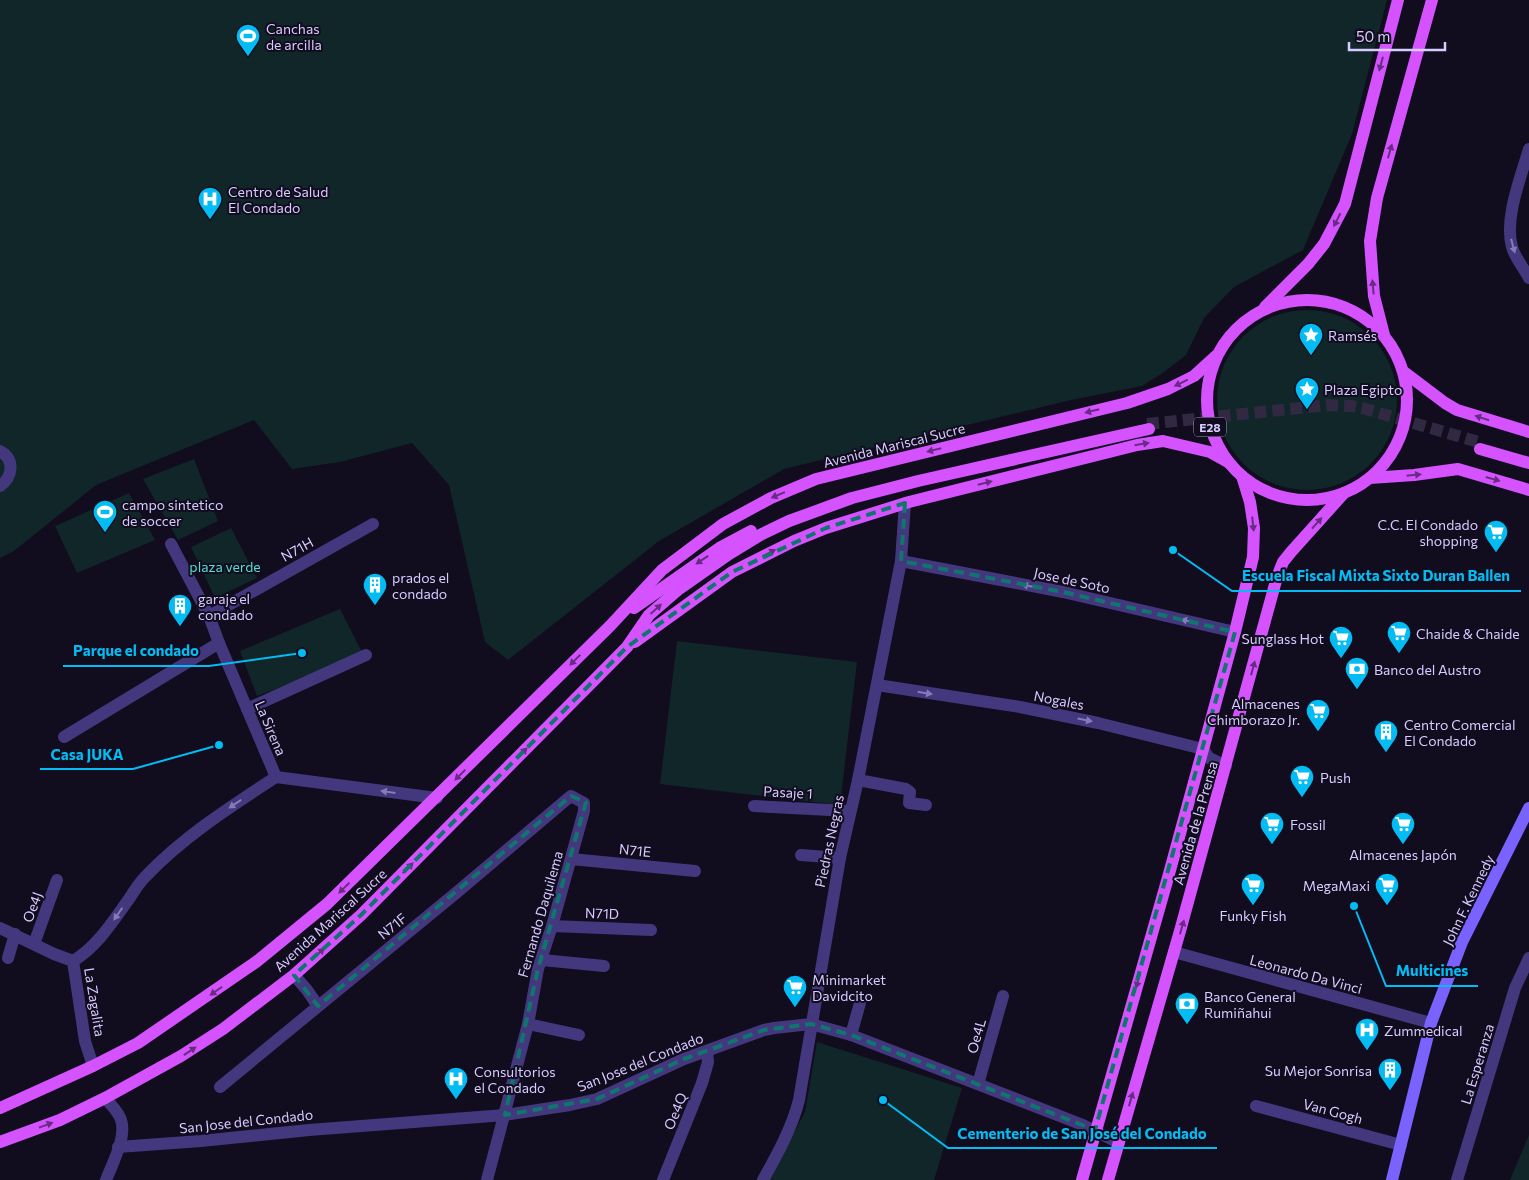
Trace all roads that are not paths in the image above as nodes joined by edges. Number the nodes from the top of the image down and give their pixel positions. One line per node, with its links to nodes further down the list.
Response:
1 (1398, 0): 5 (main road, E28, one-way to 5)
2 (1432, 0): 6 (main road, E28, one-way to 2)
3 (1529, 149): 4 (street, one-way to 4)
4 (1529, 278)
5 (1262, 310): 6 (main road, E28); 7 (main road, E28)
6 (1384, 335): 8 (main road, E28)
7 (1216, 356): 12 (main road, E28); 24 (main road, Avenida Mariscal Sucre, one-way to 24)
8 (1404, 372): 9 (main road, one-way to 8); 15 (main road, E28)
9 (1529, 432)
10 (0, 451): 16 (street)
11 (1529, 456): 13 (main road)
12 (1228, 462): 14 (main road, E28); 19 (main road, Avenida Mariscal Sucre, one-way to 12)
13 (1529, 463)
14 (1242, 476): 18 (main road, E28); 25 (main road, Avenida de la Prensa, one-way to 25)
15 (1370, 478): 17 (main road, one-way to 17); 18 (main road, E28)
16 (0, 486)
17 (1529, 490)
18 (1344, 493): 33 (main road, Avenida de la Prensa, one-way to 18)
19 (905, 503): 22 (street, Piedras Negras); 27 (main road, Avenida Mariscal Sucre, one-way to 19)
20 (373, 524): 23 (street, N71H)
21 (171, 544): 23 (street, La Sirena)
22 (901, 561): 25 (street, Jose de Soto, one-way to 22); 29 (street, Piedras Negras)
23 (209, 616): 26 (street, La Sirena)
24 (610, 626): 27 (main road, Avenida Mariscal Sucre, one-way to 24); 36 (main road, Avenida Mariscal Sucre, one-way to 36)
25 (1236, 632): 32 (main road, Avenida de la Prensa)
26 (219, 643): 30 (street, La Sirena); 31 (street)
27 (626, 647): 58 (main road, Avenida Mariscal Sucre, one-way to 27)
28 (366, 655): 30 (street)
29 (877, 685): 32 (street, Nogales, one-way to 32); 35 (street, Piedras Negras)
30 (247, 709): 34 (street, La Sirena)
31 (64, 737)
32 (1203, 749): 33 (street, Nogales); 75 (main road, Avenida de la Prensa, one-way to 75)
33 (1226, 766): 52 (main road, Avenida de la Prensa, one-way to 33)
34 (276, 777): 36 (street, La Sirena, one-way to 34); 56 (street, one-way to 56)
35 (858, 780): 38 (street); 41 (street, Piedras Negras)
36 (437, 798): 68 (main road, Avenida Mariscal Sucre, one-way to 68)
37 (584, 802): 44 (street, Fernando Daquilema); 61 (street, N71F)
38 (926, 805)
39 (754, 806): 41 (street, Pasaje 1)
40 (1529, 808): 62 (main road, John F. Kennedy)
41 (850, 811): 43 (street, Piedras Negras)
42 (801, 855): 43 (street)
43 (840, 858): 64 (street, Piedras Negras)
44 (571, 859): 45 (street, N71E); 47 (street, Fernando Daquilema)
45 (695, 872)
46 (57, 880): 51 (street, Oe4J)
47 (552, 926): 49 (street, N71D); 55 (street, Fernando Daquilema)
48 (0, 928): 50 (street, La Zagalita)
49 (651, 930)
50 (15, 934): 51 (street, La Zagalita); 53 (street)
51 (34, 944): 56 (street, La Zagalita)
52 (1174, 952): 62 (street, Leonardo Da Vinci); 77 (main road, Avenida de la Prensa, one-way to 52)
53 (8, 958)
54 (1529, 958): 87 (street, La Esperanza)
55 (542, 960): 57 (street); 63 (street, Fernando Daquilema)
56 (73, 961): 68 (street, La Zagalita)
57 (604, 966)
58 (294, 976): 61 (street); 71 (main road, Avenida Mariscal Sucre, one-way to 58)
59 (1003, 996): 69 (street, Oe4L)
60 (860, 1003): 66 (street)
61 (318, 1006): 70 (street, N71F)
62 (1431, 1023): 78 (main road, John F. Kennedy)
63 (528, 1024): 65 (street); 74 (street, Fernando Daquilema)
64 (811, 1024): 66 (street, San Jose del Condado); 67 (street, San Jose del Condado); 83 (street, Piedras Negras)
65 (579, 1035)
66 (851, 1035): 69 (street, San Jose del Condado)
67 (707, 1051): 74 (street, San Jose del Condado); 82 (street, Oe4Q)
68 (93, 1066): 73 (main road, Avenida Mariscal Sucre)
69 (978, 1084): 75 (street, San Jose del Condado)
70 (220, 1087)
71 (105, 1098): 76 (main road, Avenida Mariscal Sucre, one-way to 71); 79 (street)
72 (1256, 1106): 78 (street, Van Gogh)
73 (0, 1108)
74 (505, 1115): 79 (street, San Jose del Condado); 81 (street, Fernando Daquilema)
75 (1095, 1130): 77 (street, San Jose del Condado); 84 (main road, Avenida de la Prensa)
76 (0, 1142)
77 (1119, 1143): 85 (main road, Avenida de la Prensa)
78 (1401, 1145): 86 (main road, John F. Kennedy)
79 (118, 1147): 80 (street)
80 (106, 1180)
81 (487, 1180)
82 (663, 1180)
83 (763, 1180)
84 (1082, 1180)
85 (1108, 1180)
86 (1392, 1180)
87 (1457, 1180)

